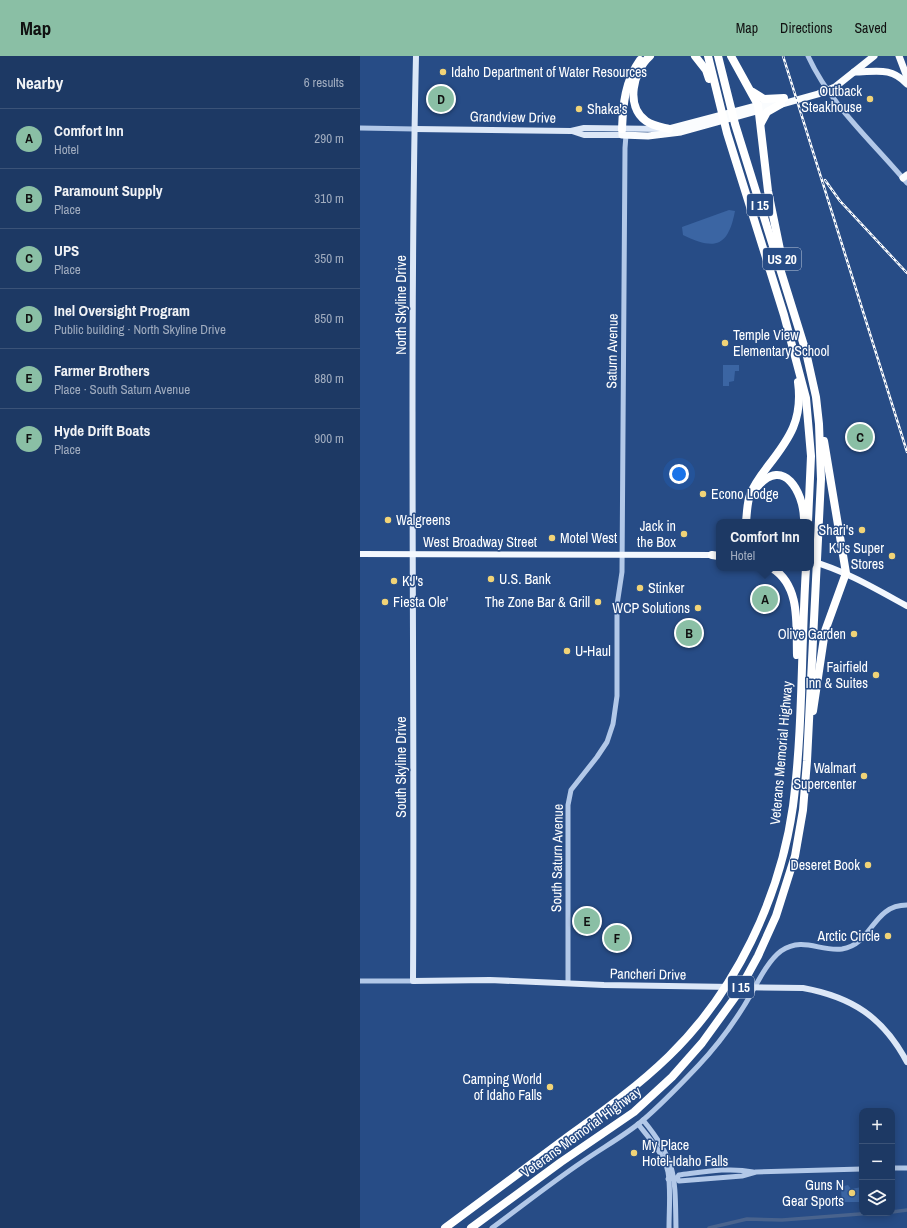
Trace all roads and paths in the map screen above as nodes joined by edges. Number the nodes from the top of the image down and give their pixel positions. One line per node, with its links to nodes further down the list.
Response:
1 (416, 56): 20 (main road, North Skyline Drive)
2 (650, 56): 10 (highway)
3 (695, 56): 24 (highway)
4 (708, 56): 24 (highway, I 15)
5 (718, 56): 27 (highway, Veterans Memorial Highway / I 15)
6 (731, 56): 14 (highway)
7 (808, 56): 25 (street)
8 (874, 56): 11 (highway, Grandview Drive)
9 (899, 56): 13 (highway)
10 (642, 60): 21 (highway); 23 (highway)
11 (866, 60): 12 (highway, Grandview Drive)
12 (854, 72): 15 (highway); 16 (highway, Grandview Drive)
13 (907, 77)
14 (746, 83): 16 (highway); 17 (highway)
15 (907, 84)
16 (783, 102): 17 (highway, Grandview Drive); 22 (highway)
17 (758, 108): 18 (highway, Grandview Drive); 22 (highway)
18 (710, 122): 21 (highway, Grandview Drive); 23 (highway, Grandview Drive)
19 (360, 128): 20 (street, Grandview Drive)
20 (414, 129): 23 (main road, Grandview Drive); 34 (main road, North Skyline Drive)
21 (670, 129): 23 (main road, Grandview Drive)
22 (760, 130): 27 (highway, US 20)
23 (624, 132): 35 (street, Saturn Avenue)
24 (727, 133): 26 (highway, I 15)
25 (906, 179)
26 (784, 314): 29 (highway); 32 (highway, I 15)
27 (806, 352): 28 (highway, Veterans Memorial Highway / I 15)
28 (816, 397): 40 (highway); 43 (highway, Veterans Memorial Highway / I 15)
29 (746, 519)
30 (752, 519): 31 (highway)
31 (804, 519)
32 (808, 519)
33 (360, 554): 34 (main road, West Broadway Street)
34 (412, 554): 35 (main road, West Broadway Street); 46 (main road, South Skyline Drive)
35 (622, 555): 36 (main road, West Broadway Street); 47 (street, South Saturn Avenue)
36 (716, 555)
37 (814, 562): 40 (main road)
38 (775, 571): 42 (highway)
39 (805, 571): 42 (highway, Veterans Memorial Highway / I 15)
40 (846, 573): 41 (main road); 43 (highway)
41 (907, 606)
42 (798, 741): 59 (highway, Veterans Memorial Highway / I 15)
43 (807, 761): 60 (highway, Veterans Memorial Highway / I 15)
44 (907, 905): 49 (street)
45 (360, 981): 46 (street, Pancheri Drive)
46 (413, 981): 47 (main road, Pancheri Drive)
47 (568, 983): 48 (main road, Pancheri Drive)
48 (907, 1062)
49 (643, 1120): 50 (street); 55 (street)
50 (638, 1124): 56 (street); 61 (street)
51 (895, 1168): 52 (street)
52 (907, 1168)
53 (859, 1169): 54 (street)
54 (756, 1172): 55 (street); 57 (street)
55 (676, 1178): 56 (street); 57 (street); 58 (street)
56 (668, 1179): 62 (street)
57 (692, 1179): 58 (street)
58 (676, 1199): 63 (street)
59 (445, 1228)
60 (471, 1228)
61 (492, 1228)
62 (669, 1228)
63 (676, 1228)

